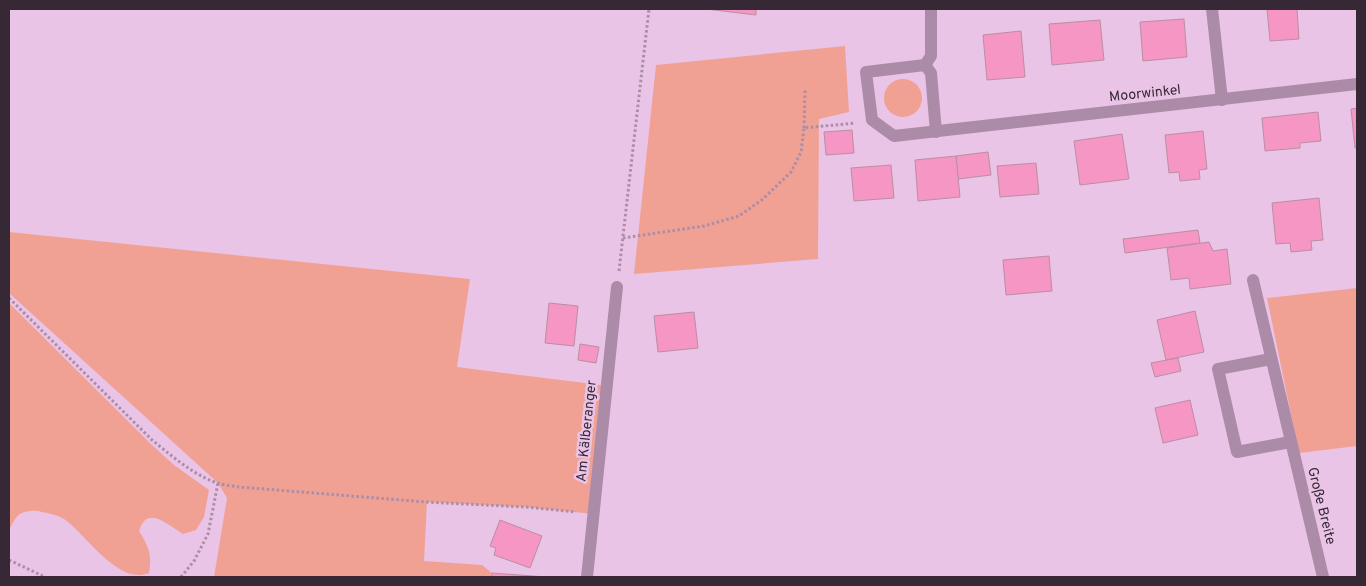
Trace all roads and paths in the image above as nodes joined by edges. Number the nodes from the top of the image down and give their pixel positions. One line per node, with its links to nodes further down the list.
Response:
1 (648, 9): 11 (path)
2 (931, 9): 4 (street)
3 (1212, 9): 7 (street)
4 (926, 65): 8 (street); 10 (street)
5 (1357, 84): 7 (street, Moorwinkel)
6 (805, 90): 9 (path)
7 (1222, 100): 10 (street, Moorwinkel)
8 (872, 120): 9 (path); 10 (street, Moorwinkel)
9 (804, 128): 11 (path)
10 (936, 132)
11 (623, 238): 13 (path)
12 (1253, 280): 15 (street, Große Breite)
13 (617, 287): 18 (street, Am Kälberanger)
14 (9, 298): 17 (path)
15 (1271, 359): 16 (street, Große Breite); 16 (street)
16 (1290, 442): 23 (street, Große Breite)
17 (218, 483): 18 (path); 21 (path)
18 (594, 514): 22 (street, Am Kälberanger)
19 (9, 560): 20 (path)
20 (45, 577)
21 (181, 577)
22 (587, 577)
23 (1323, 577)

